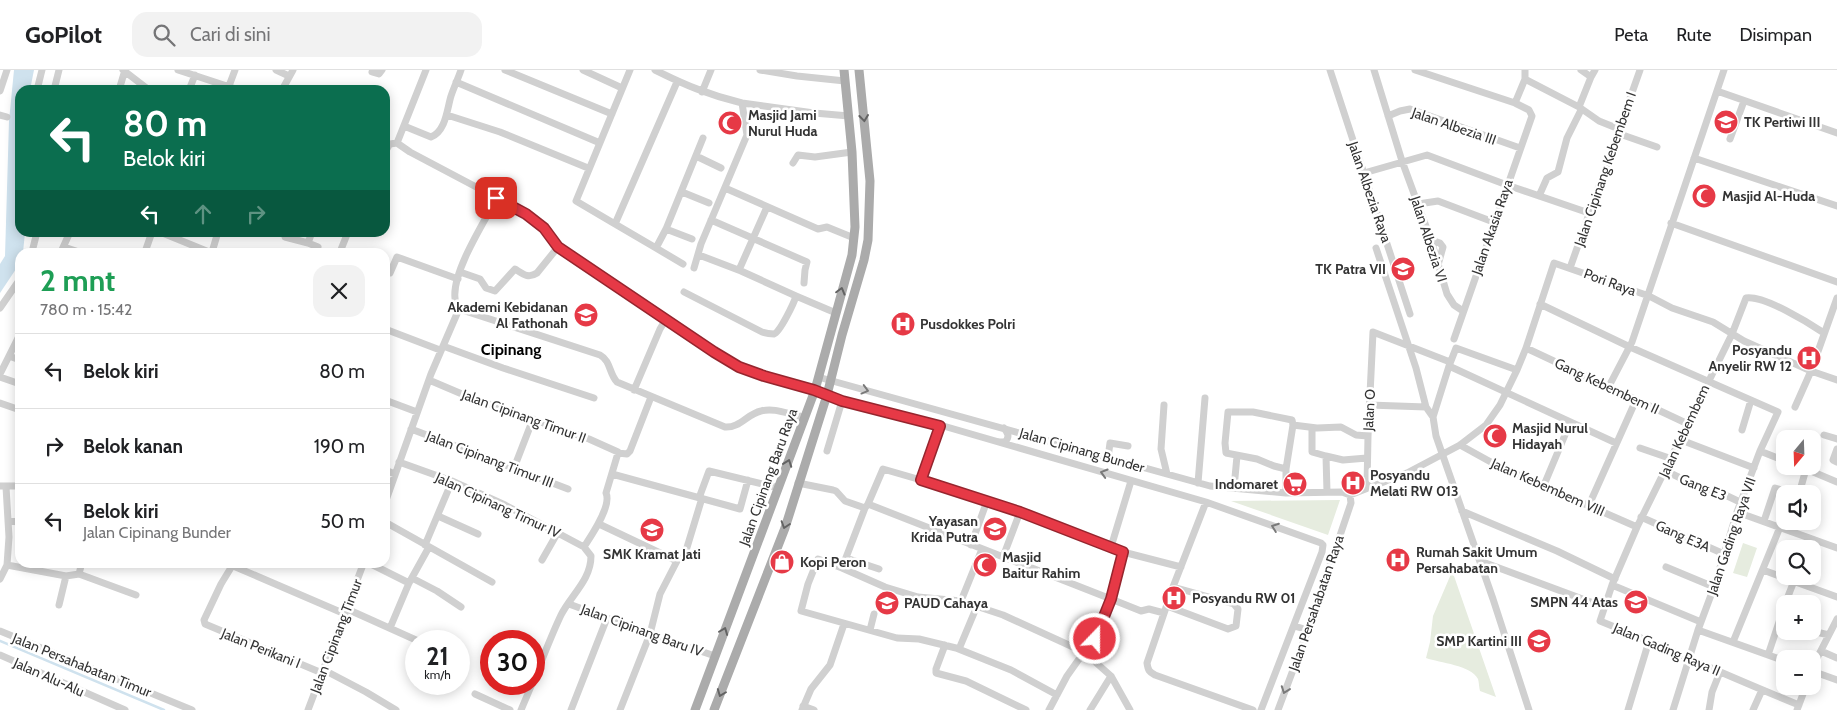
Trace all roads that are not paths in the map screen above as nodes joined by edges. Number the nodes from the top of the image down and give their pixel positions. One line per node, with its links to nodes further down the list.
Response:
1 (7, 70): 45 (street)
2 (42, 70): 35 (street)
3 (59, 70): 36 (street)
4 (124, 70): 37 (street); 38 (street)
5 (178, 70): 30 (street)
6 (235, 70): 41 (street)
7 (276, 70): 28 (street)
8 (382, 70): 26 (street)
9 (426, 70): 56 (street)
10 (461, 70): 32 (street)
11 (505, 70): 52 (street)
12 (583, 70): 44 (street)
13 (630, 70): 44 (street)
14 (655, 70): 27 (street)
15 (712, 70): 47 (street)
16 (760, 70): 34 (street)
17 (845, 70): 34 (main road, Jalan Cipinang Baru Raya)
18 (859, 70): 43 (main road, Jalan Cipinang Baru Raya)
19 (1330, 70): 73 (street, Jalan Albezia Raya)
20 (1374, 70): 55 (street, Jalan Albezia VI)
21 (1415, 70): 50 (street)
22 (1525, 70): 31 (street)
23 (1581, 70): 29 (street)
24 (1640, 70): 57 (street, Jalan Cipinang Kebembem I)
25 (1724, 70): 46 (street)
26 (372, 72)
27 (664, 72): 33 (street)
28 (291, 73): 42 (street)
29 (1593, 73): 51 (street)
30 (195, 75): 39 (street); 40 (street)
31 (1524, 79): 50 (street); 51 (street)
32 (456, 82): 53 (street); 62 (street)
33 (677, 82): 47 (street); 86 (street)
34 (845, 84): 43 (main road); 54 (main road, Jalan Cipinang Baru Raya)
35 (38, 85)
36 (55, 85)
37 (120, 85)
38 (143, 85)
39 (191, 85)
40 (226, 85)
41 (229, 85)
42 (285, 85)
43 (860, 86): 141 (main road, Jalan Cipinang Baru Raya, one-way to 141)
44 (622, 88): 52 (street)
45 (0, 91)
46 (1717, 91): 48 (street); 68 (street)
47 (702, 92): 49 (street)
48 (1744, 101): 58 (street); 60 (street)
49 (742, 103): 54 (street); 75 (street)
50 (1515, 103): 65 (street, Jalan Akasia Raya)
51 (1580, 109): 57 (street); 77 (street)
52 (612, 114): 62 (street)
53 (447, 115): 56 (street); 71 (street)
54 (849, 116): 66 (main road, Jalan Cipinang Baru Raya)
55 (1388, 116): 65 (street, Jalan Albezia III); 69 (street, Jalan Albezia VI)
56 (404, 126): 61 (street)
57 (1618, 131): 64 (street); 83 (street, Jalan Cipinang Kebembem I)
58 (1837, 133)
59 (703, 138): 67 (street)
60 (1730, 139)
61 (397, 143): 63 (street); 78 (street)
62 (600, 143): 71 (street)
63 (390, 144)
64 (1657, 147)
65 (1520, 148): 74 (street, Jalan Akasia Raya)
66 (852, 152): 70 (street); 92 (main road, Jalan Cipinang Baru Raya)
67 (696, 156): 72 (street); 76 (street)
68 (1694, 158): 81 (street); 87 (street)
69 (1402, 161): 73 (street); 74 (street); 80 (street, Jalan Albezia VI)
70 (793, 163)
71 (588, 168): 86 (street)
72 (721, 168)
73 (1364, 172): 121 (street, Jalan Albezia Raya)
74 (1507, 185): 77 (street); 85 (street, Jalan Akasia Raya)
75 (725, 188): 82 (street); 84 (street)
76 (682, 192): 79 (street); 88 (street)
77 (1539, 196): 83 (street)
78 (496, 198): 96 (street, Jalan Cipinang Bunder); 108 (street)
79 (709, 203)
80 (1418, 204): 85 (street); 119 (street, Jalan Albezia VI)
81 (1837, 206)
82 (767, 207): 92 (street); 94 (street)
83 (1589, 213): 105 (street, Jalan Cipinang Kebembem I)
84 (711, 220): 94 (street); 101 (street)
85 (1496, 223): 119 (street, Jalan Akasia Raya)
86 (615, 224): 99 (street)
87 (1671, 224): 109 (street); 114 (street)
88 (666, 229): 93 (street); 99 (street)
89 (173, 237): 97 (street)
90 (285, 237): 95 (street)
91 (310, 237): 95 (street)
92 (854, 238): 120 (main road, Jalan Cipinang Baru Raya, one-way to 92)
93 (692, 239)
94 (753, 239): 106 (street); 110 (street)
95 (308, 243): 98 (street)
96 (558, 247): 108 (street); 122 (street, Jalan Cipinang Bunder)
97 (201, 248)
98 (318, 248)
99 (656, 248): 102 (street)
100 (1376, 248): 127 (street)
101 (698, 255): 104 (street); 106 (street)
102 (683, 264)
103 (1552, 266): 105 (street, Pori Raya); 114 (street); 116 (street)
104 (694, 268)
105 (1570, 268): 114 (street, Pori Raya)
106 (739, 270): 113 (street)
107 (390, 272): 108 (street)
108 (459, 275): 118 (street)
109 (1837, 282)
110 (804, 284)
111 (15, 286): 117 (street)
112 (684, 292): 113 (street)
113 (796, 296): 120 (street)
114 (1648, 298): 125 (street); 129 (street)
115 (1837, 298): 124 (street)
116 (1540, 304): 129 (street); 131 (street)
117 (0, 308)
118 (459, 309): 130 (street); 145 (street)
119 (1463, 311): 126 (street, Jalan Akasia Raya)
120 (836, 312): 138 (main road, Jalan Cipinang Baru Raya)
121 (1410, 314)
122 (666, 319): 145 (street); 146 (street, Jalan Cipinang Bunder)
123 (390, 331): 130 (street)
124 (1824, 333): 125 (street, Jalan Kebembem); 136 (street)
125 (1732, 334): 136 (street); 142 (street, Jalan Kebembem)
126 (1454, 339)
127 (1408, 346): 134 (street); 157 (street, Jalan O); 161 (street)
128 (15, 347): 132 (street)
129 (1630, 347): 142 (street); 144 (street)
130 (442, 348): 139 (street); 150 (street)
131 (1526, 348): 135 (street); 144 (street, Gang Kebembem II)
132 (9, 356): 133 (street); 137 (street)
133 (15, 358)
134 (1449, 364): 135 (street); 147 (street); 164 (street)
135 (1517, 370): 147 (street)
136 (1811, 371): 140 (street); 159 (street)
137 (0, 376): 143 (street)
138 (818, 377): 141 (street, Jalan Cipinang Bunder); 146 (main road, Jalan Cipinang Baru Raya)
139 (429, 380): 162 (street); 165 (street, Jalan Cipinang Timur II)
140 (1837, 380)
141 (831, 381): 148 (main road, Jalan Cipinang Baru Raya); 170 (street, Jalan Cipinang Bunder, one-way to 170)
142 (1707, 381): 153 (street); 167 (street, Jalan Kebembem)
143 (15, 382)
144 (1608, 388): 152 (street, Gang Kebembem II)
145 (634, 390): 149 (street)
146 (814, 390): 148 (street, Jalan Cipinang Bunder); 163 (main road, Jalan Cipinang Baru Raya)
147 (1506, 393): 166 (street); 181 (street)
148 (827, 395): 154 (street, Jalan Cipinang Bunder); 213 (main road, Jalan Cipinang Baru Raya)
149 (651, 397): 163 (street); 188 (street)
150 (594, 398)
151 (1205, 398): 211 (street)
152 (1636, 400): 167 (street, Gang Kebembem II); 180 (street)
153 (1751, 400): 173 (street); 187 (street, Jalan Gading Raya VII)
154 (842, 401): 169 (street, Jalan Cipinang Bunder); 185 (street)
155 (390, 402): 162 (street)
156 (0, 403): 160 (street)
157 (1370, 405): 161 (street); 176 (street, Jalan O)
158 (1164, 406): 205 (street)
159 (1795, 407)
160 (15, 408)
161 (1426, 408): 164 (street)
162 (417, 412): 172 (street)
163 (804, 417): 218 (main road, Jalan Cipinang Baru Raya, one-way to 163)
164 (1433, 417): 189 (street)
165 (533, 419): 188 (street, Jalan Cipinang Timur II); 198 (street)
166 (1570, 423): 180 (street); 214 (street)
167 (1688, 424): 178 (street, Jalan Kebembem)
168 (1293, 425): 171 (street); 190 (street); 200 (street)
169 (940, 426): 179 (street, Jalan Cipinang Bunder); 208 (street)
170 (1004, 428): 175 (street, Jalan Cipinang Bunder); 179 (street)
171 (1312, 428): 176 (street); 191 (street)
172 (411, 429): 196 (street); 198 (street, Jalan Cipinang Timur III)
173 (1742, 430)
174 (1824, 435): 177 (street)
175 (1031, 436): 186 (street); 193 (street, Jalan Cipinang Bunder)
176 (1368, 436): 194 (street, Jalan O)
177 (1837, 439)
178 (1681, 440): 195 (street, Jalan Kebembem); 199 (street)
179 (999, 442): 186 (street, Jalan Cipinang Bunder)
180 (1616, 443): 229 (street)
181 (1460, 445): 189 (street); 214 (street, Jalan Kebembem VIII)
182 (1128, 446): 193 (street)
183 (1640, 448): 195 (street)
184 (1837, 449): 197 (street)
185 (827, 451)
186 (1028, 451): 210 (street, Jalan Cipinang Bunder, one-way to 186)
187 (1760, 451): 192 (street); 199 (street, Jalan Gading Raya VII)
188 (618, 452): 204 (street)
189 (1443, 454): 216 (street); 231 (street)
190 (1236, 456): 200 (street); 219 (street)
191 (1326, 456): 194 (street); 223 (street)
192 (1776, 457)
193 (1108, 458): 205 (street, Jalan Cipinang Bunder)
194 (1367, 458): 216 (street, Jalan O)
195 (1672, 459): 201 (street, Jalan Kebembem)
196 (400, 462): 203 (street); 209 (street, Jalan Cipinang Timur IV)
197 (1837, 462)
198 (514, 468): 221 (street, Jalan Cipinang Timur III)
199 (1754, 468): 228 (street, Jalan Gading Raya VII)
200 (1286, 469): 222 (street)
201 (1666, 471): 228 (street, Gang E3); 235 (street, Jalan Kebembem)
202 (390, 472): 203 (street)
203 (395, 474): 217 (street)
204 (612, 474): 225 (street); 239 (street)
205 (1167, 474): 211 (street, Jalan Cipinang Bunder)
206 (1820, 475): 212 (street)
207 (748, 480): 218 (street); 225 (street); 225 (street)
208 (921, 480): 226 (street); 230 (street)
209 (452, 481): 234 (street); 245 (street, Jalan Cipinang Timur IV)
210 (1131, 481): 227 (street, Jalan Cipinang Bunder); 250 (street)
211 (1198, 482): 219 (street, Jalan Cipinang Bunder)
212 (1837, 482)
213 (798, 483): 230 (street); 345 (main road, Jalan Cipinang Baru Raya, one-way to 345)
214 (1544, 485): 229 (street, Jalan Kebembem VIII)
215 (3, 486): 236 (street)
216 (1367, 487): 224 (street)
217 (390, 488)
218 (779, 488): 319 (main road, Jalan Cipinang Baru Raya, one-way to 218)
219 (1234, 488): 222 (street, Jalan Cipinang Bunder)
220 (1776, 488): 237 (street)
221 (568, 489)
222 (1286, 492): 223 (street, Jalan Cipinang Bunder)
223 (1327, 492): 224 (street, Jalan Cipinang Bunder)
224 (1350, 495): 304 (street, Jalan Persahabatan Raya)
225 (700, 498): 259 (street)
226 (987, 501): 232 (street); 248 (street)
227 (1206, 502): 247 (street, Jalan Cipinang Bunder, one-way to 227); 264 (street)
228 (1740, 502): 233 (street, Jalan Gading Raya VII)
229 (1589, 505): 242 (street, Jalan Kebembem VIII)
230 (866, 506): 248 (street); 257 (street)
231 (1462, 511): 260 (street); 280 (street)
232 (1020, 512): 250 (street); 256 (street)
233 (1737, 512): 237 (street); 255 (street, Jalan Gading Raya VII)
234 (438, 516): 246 (street); 249 (street)
235 (1642, 517): 242 (street, Jalan Kebembem); 255 (street, Gang E3A)
236 (8, 521): 238 (street); 261 (street)
237 (1764, 521): 241 (street)
238 (15, 522)
239 (599, 524): 251 (street); 259 (street)
240 (390, 525): 249 (street)
241 (1776, 526)
242 (1637, 527): 280 (street, Jalan Gading Raya II)
243 (1779, 530): 273 (street)
244 (1788, 530): 252 (street)
245 (558, 532): 251 (street, Jalan Cipinang Timur IV); 258 (street)
246 (478, 534)
247 (1321, 543): 300 (street, Jalan Persahabatan Raya)
248 (971, 545): 253 (street)
249 (427, 546): 278 (street); 279 (street)
250 (1111, 546): 254 (street)
251 (584, 547): 289 (street, Jalan Cipinang Timur IV)
252 (1837, 548)
253 (982, 549): 256 (street); 287 (street)
254 (1123, 552): 264 (street); 286 (street)
255 (1724, 554): 283 (street, Jalan Gading Raya VII)
256 (1002, 557): 286 (street)
257 (846, 558): 271 (street); 272 (street)
258 (542, 560)
259 (677, 561): 307 (street)
260 (1480, 561): 292 (street); 354 (street)
261 (7, 565): 262 (street); 277 (street)
262 (15, 566)
263 (1666, 566): 283 (street)
264 (1181, 567): 282 (street)
265 (23, 568): 276 (street)
266 (80, 568): 274 (street)
267 (230, 568): 323 (street, Jalan Perikani I)
268 (237, 568): 294 (street)
269 (362, 568): 294 (street, Jalan Cipinang Timur)
270 (376, 568): 278 (street)
271 (842, 568): 287 (street); 299 (street)
272 (880, 569)
273 (1763, 570): 275 (street); 311 (street)
274 (79, 574): 276 (street); 284 (street)
275 (1776, 575)
276 (66, 576): 288 (street)
277 (0, 579)
278 (410, 580): 291 (street); 301 (street)
279 (492, 582)
280 (1614, 582): 292 (street, Jalan Gading Raya II); 298 (street)
281 (1805, 585): 285 (street)
282 (1173, 587): 293 (street); 293 (street)
283 (1714, 587): 298 (street, Jalan Gading Raya VII)
284 (136, 595)
285 (1837, 597)
286 (1111, 599): 293 (street); 315 (street)
287 (961, 601): 290 (street)
288 (59, 604)
289 (569, 604): 296 (street, Jalan Cipinang Baru IV); 316 (street)
290 (977, 606): 313 (street); 315 (street)
291 (461, 607)
292 (1604, 607): 310 (street, Jalan Gading Raya II)
293 (1165, 609): 351 (street)
294 (346, 611): 301 (street); 323 (street, Jalan Cipinang Timur)
295 (874, 614): 303 (street)
296 (607, 618): 307 (street, Jalan Cipinang Baru IV); 342 (street)
297 (1837, 619): 306 (street)
298 (1701, 622): 305 (street, Jalan Gading Raya VII)
299 (844, 624): 303 (street); 334 (street)
300 (1294, 626): 304 (street); 352 (street, Jalan Persahabatan Raya)
301 (390, 628): 308 (street)
302 (0, 630): 333 (street, Jalan Persahabatan Timur)
303 (870, 630): 312 (street)
304 (1308, 630): 353 (street, Jalan Persahabatan Raya, one-way to 353)
305 (1698, 630): 311 (street); 322 (street, Jalan Gading Raya VII)
306 (1833, 631): 314 (street)
307 (650, 634): 319 (street, Jalan Cipinang Baru IV); 343 (street)
308 (405, 635)
309 (1776, 636): 318 (street)
310 (1649, 641): 322 (street, Jalan Gading Raya II); 355 (street)
311 (1733, 642): 318 (street)
312 (945, 645): 313 (street); 347 (street)
313 (959, 649): 332 (street)
314 (1821, 651): 321 (street)
315 (1084, 652): 326 (street); 332 (street)
316 (545, 653)
317 (0, 655): 336 (street, Jalan Alu-Alu)
318 (1768, 655): 320 (street)
319 (715, 656): 344 (main road, Jalan Cipinang Baru Raya)
320 (1776, 658)
321 (1837, 658)
322 (1688, 660): 324 (street, Jalan Gading Raya II); 356 (street, Jalan Gading Raya VII)
323 (323, 672): 338 (street, Jalan Cipinang Timur); 339 (street, Jalan Perikani I)
324 (1720, 672): 328 (street, Jalan Gading Raya II); 357 (street)
325 (1821, 674): 327 (street)
326 (1111, 676): 349 (street); 350 (street)
327 (1837, 680)
328 (1762, 690): 335 (street, Jalan Gading Raya II); 358 (street)
329 (475, 694): 340 (street)
330 (527, 695): 341 (street)
331 (1803, 695): 335 (street)
332 (1057, 696): 348 (street)
333 (175, 707): 337 (street, Jalan Persahabatan Timur)
334 (803, 708): 346 (street)
335 (1798, 708)
336 (125, 710)
337 (192, 710)
338 (308, 710)
339 (396, 710)
340 (510, 710)
341 (521, 710)
342 (571, 710)
343 (620, 710)
344 (695, 710)
345 (714, 710)
346 (814, 710)
347 (1026, 710)
348 (1049, 710)
349 (1090, 710)
350 (1130, 710)
351 (1253, 710)
352 (1261, 710)
353 (1278, 710)
354 (1528, 710)
355 (1628, 710)
356 (1672, 710)
357 (1709, 710)
358 (1753, 710)

